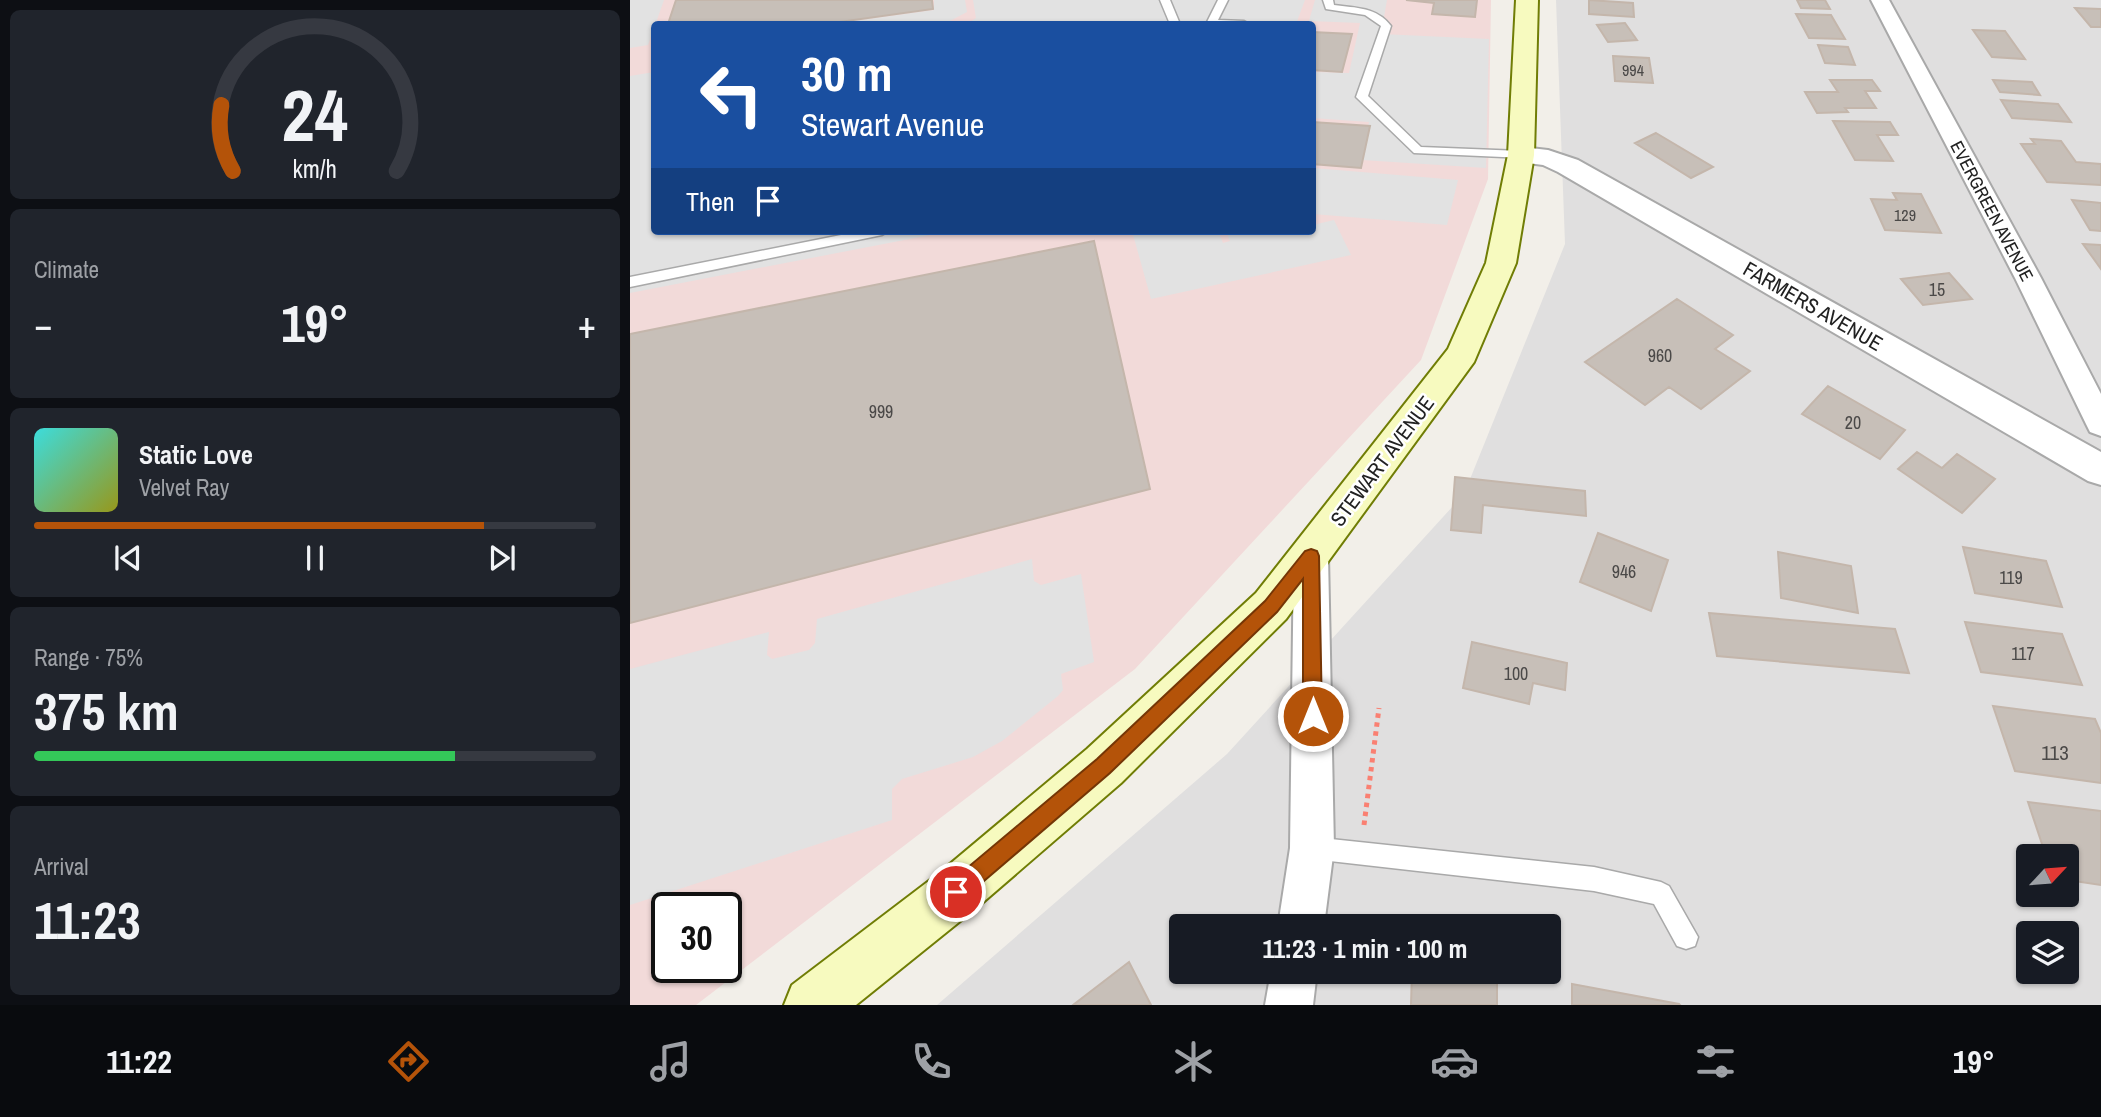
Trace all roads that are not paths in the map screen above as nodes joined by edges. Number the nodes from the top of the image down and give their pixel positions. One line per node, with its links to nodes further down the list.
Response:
1 (1166, 0): 6 (lane)
2 (1223, 0): 7 (lane)
3 (1328, 0): 8 (lane)
4 (1527, 0): 8 (main road, STEWART AVENUE)
5 (1880, 0): 11 (street, EVERGREEN AVENUE)
6 (1174, 21)
7 (1212, 21)
8 (1521, 155): 12 (street, FARMERS AVENUE); 13 (main road, STEWART AVENUE)
9 (862, 235): 10 (lane)
10 (630, 282)
11 (2101, 424)
12 (2101, 470)
13 (1311, 556): 14 (street); 18 (main road, STEWART AVENUE)
14 (1312, 848): 15 (street); 16 (lane)
15 (1303, 914)
16 (1686, 937)
17 (1292, 984): 19 (street)
18 (812, 1005)
19 (1289, 1005)

